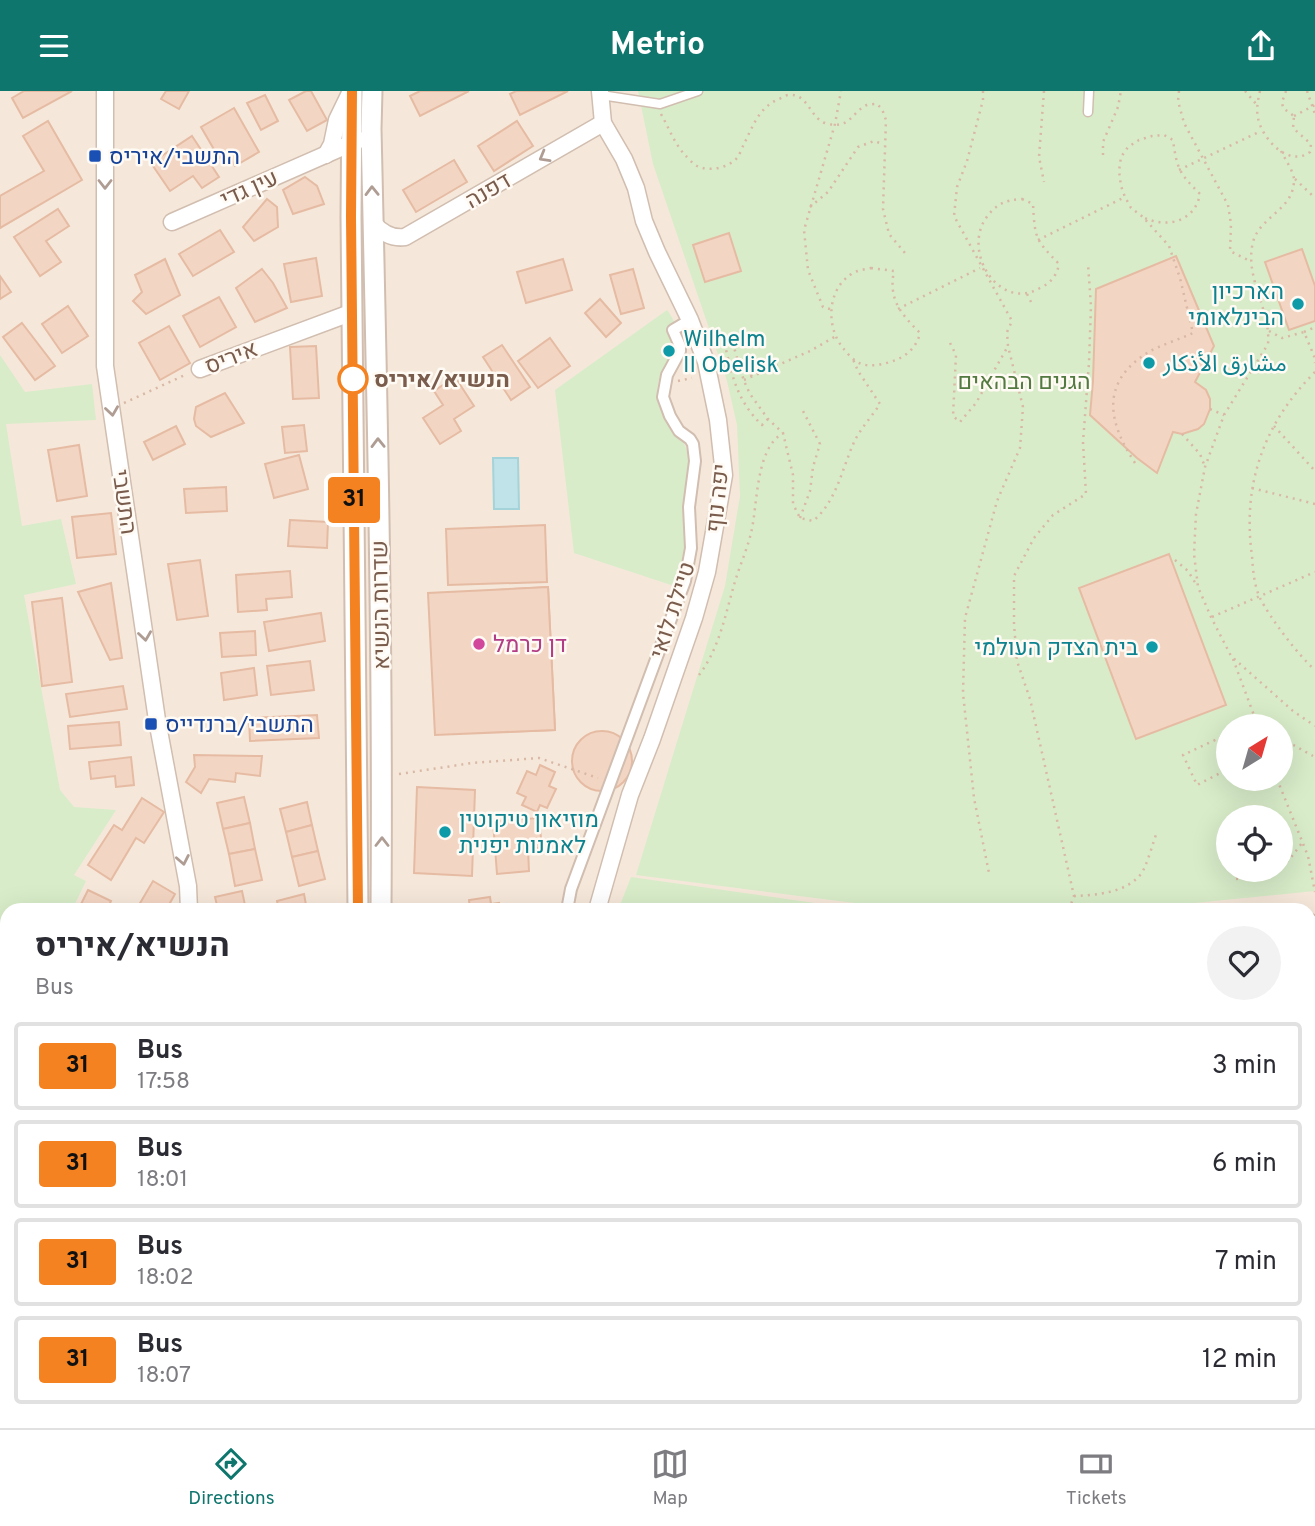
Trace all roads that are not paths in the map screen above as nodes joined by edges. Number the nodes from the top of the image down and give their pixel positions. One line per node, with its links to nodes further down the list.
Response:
1 (105, 91): 17 (street, התשבי, one-way to 17)
2 (351, 91): 10 (street, שדרות הנשיא); 11 (street)
3 (372, 91): 9 (street, שדרות הנשיא)
4 (698, 91): 6 (lane)
5 (1089, 91): 7 (lane)
6 (601, 93): 8 (street, יפה נוף)
7 (1088, 112)
8 (603, 123): 13 (street, דפנה, one-way to 13); 15 (street, יפה נוף)
9 (371, 129): 10 (street, עין גדי); 13 (street, שדרות הנשיא, one-way to 9)
10 (351, 144): 11 (street, עין גדי); 14 (street, שדרות הנשיא)
11 (326, 155): 12 (street, עין גדי)
12 (172, 222)
13 (373, 223): 19 (street, שדרות הנשיא, one-way to 13)
14 (352, 312): 16 (street, איריס); 18 (street, שדרות הנשיא)
15 (690, 320): 20 (street, טיילת לואי); 21 (street, יפה נוף)
16 (200, 369)
17 (189, 903)
18 (358, 903)
19 (381, 903)
20 (568, 903)
21 (599, 903)

